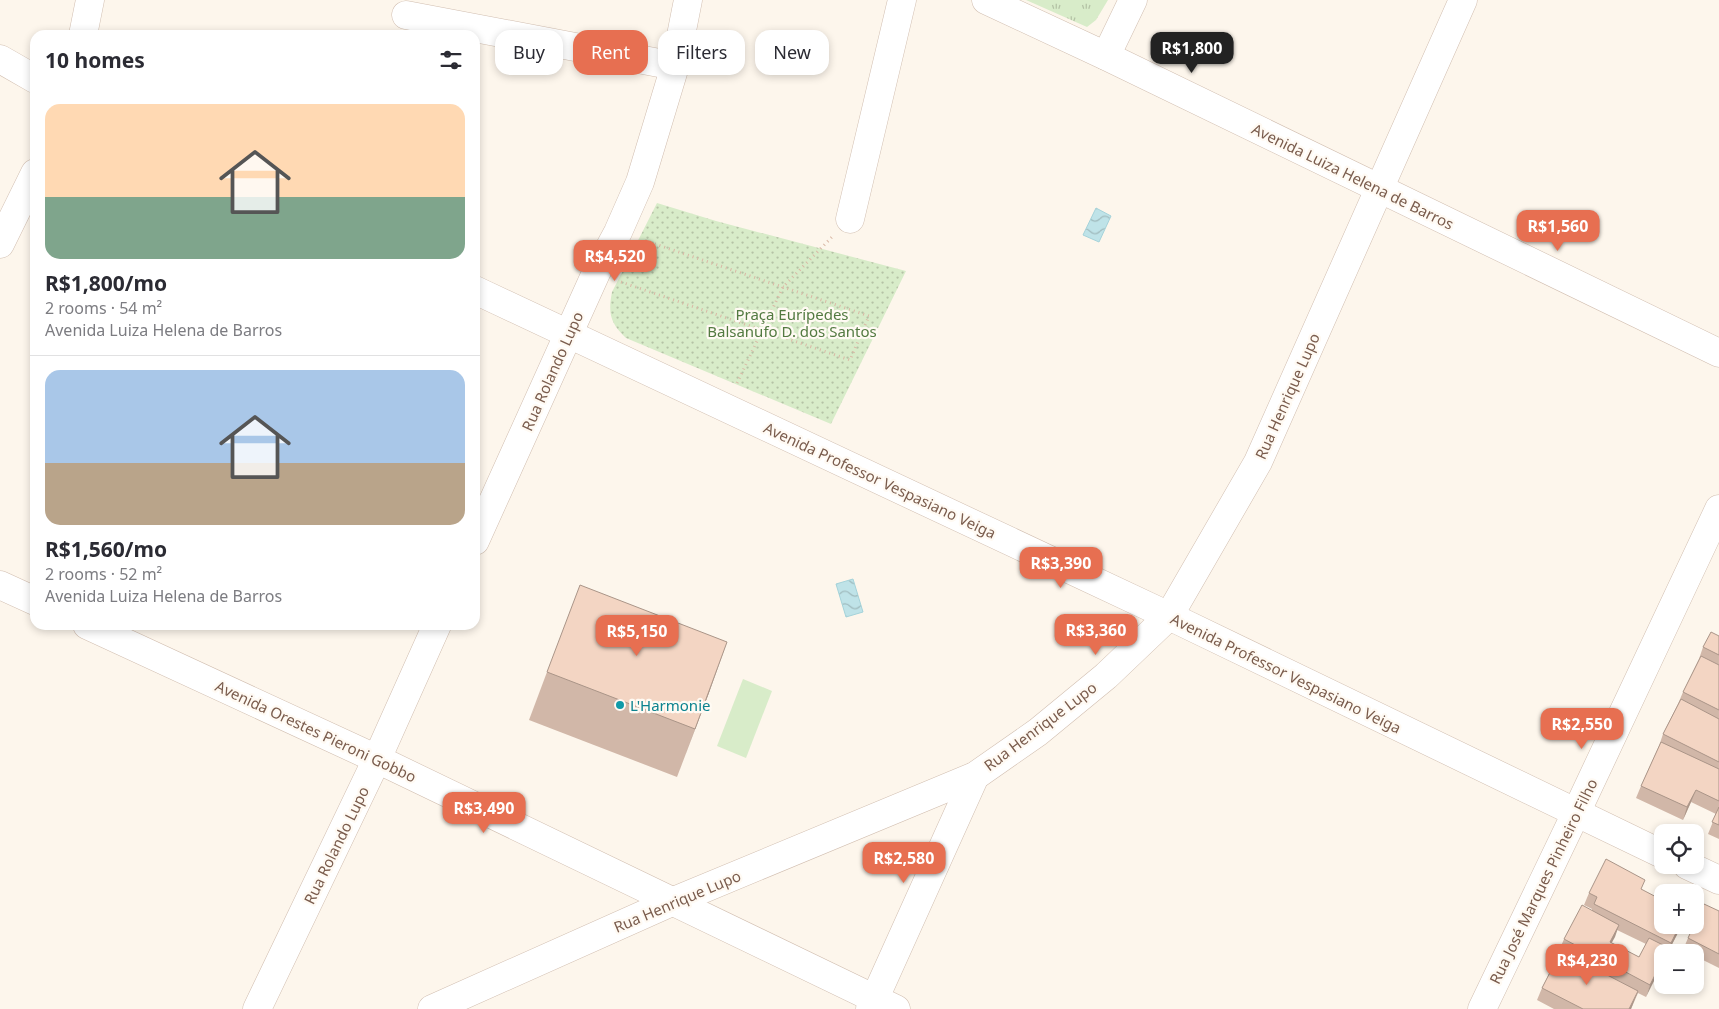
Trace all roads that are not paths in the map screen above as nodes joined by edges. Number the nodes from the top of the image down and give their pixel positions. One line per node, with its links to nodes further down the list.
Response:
1 (90, 0): 8 (street)
2 (688, 0): 9 (street, Rua Rolando Lupo)
3 (902, 0): 17 (street)
4 (986, 0): 10 (street, Avenida Luiza Helena de Barros)
5 (1133, 0): 10 (street)
6 (1463, 0): 16 (street, Rua Henrique Lupo)
7 (406, 15): 12 (street)
8 (84, 30)
9 (682, 30)
10 (1106, 56): 16 (street, Avenida Luiza Helena de Barros)
11 (0, 59): 14 (street)
12 (658, 63)
13 (672, 75): 20 (street, Rua Rolando Lupo)
14 (30, 76)
15 (30, 182): 18 (street)
16 (1378, 189): 21 (street, Avenida Luiza Helena de Barros); 26 (street, Rua Henrique Lupo)
17 (850, 219)
18 (0, 244)
19 (480, 292): 20 (street, Avenida Professor Vespasiano Veiga)
20 (568, 334): 23 (street, Rua Rolando Lupo); 26 (street, Avenida Professor Vespasiano Veiga)
21 (1719, 353)
22 (1719, 509): 31 (street, Rua José Marques Pinheiro Filho)
23 (480, 530)
24 (0, 585): 25 (street)
25 (30, 599)
26 (1168, 616): 30 (street, Rua Henrique Lupo); 31 (street, Avenida Professor Vespasiano Veiga)
27 (99, 630): 29 (street, Avenida Orestes Pieroni Gobbo)
28 (435, 630): 29 (street, Rua Rolando Lupo)
29 (377, 759): 35 (street, Avenida Orestes Pieroni Gobbo); 37 (street, Rua Rolando Lupo)
30 (975, 776): 35 (street, Rua Henrique Lupo); 36 (street)
31 (1576, 813): 32 (street, Avenida Professor Vespasiano Veiga); 39 (street, Rua José Marques Pinheiro Filho)
32 (1654, 850)
33 (1704, 873): 34 (street)
34 (1719, 880)
35 (674, 901): 36 (street, Avenida Orestes Pieroni Gobbo); 38 (street, Rua Henrique Lupo)
36 (880, 1006)
37 (257, 1009)
38 (432, 1009)
39 (1482, 1009)

